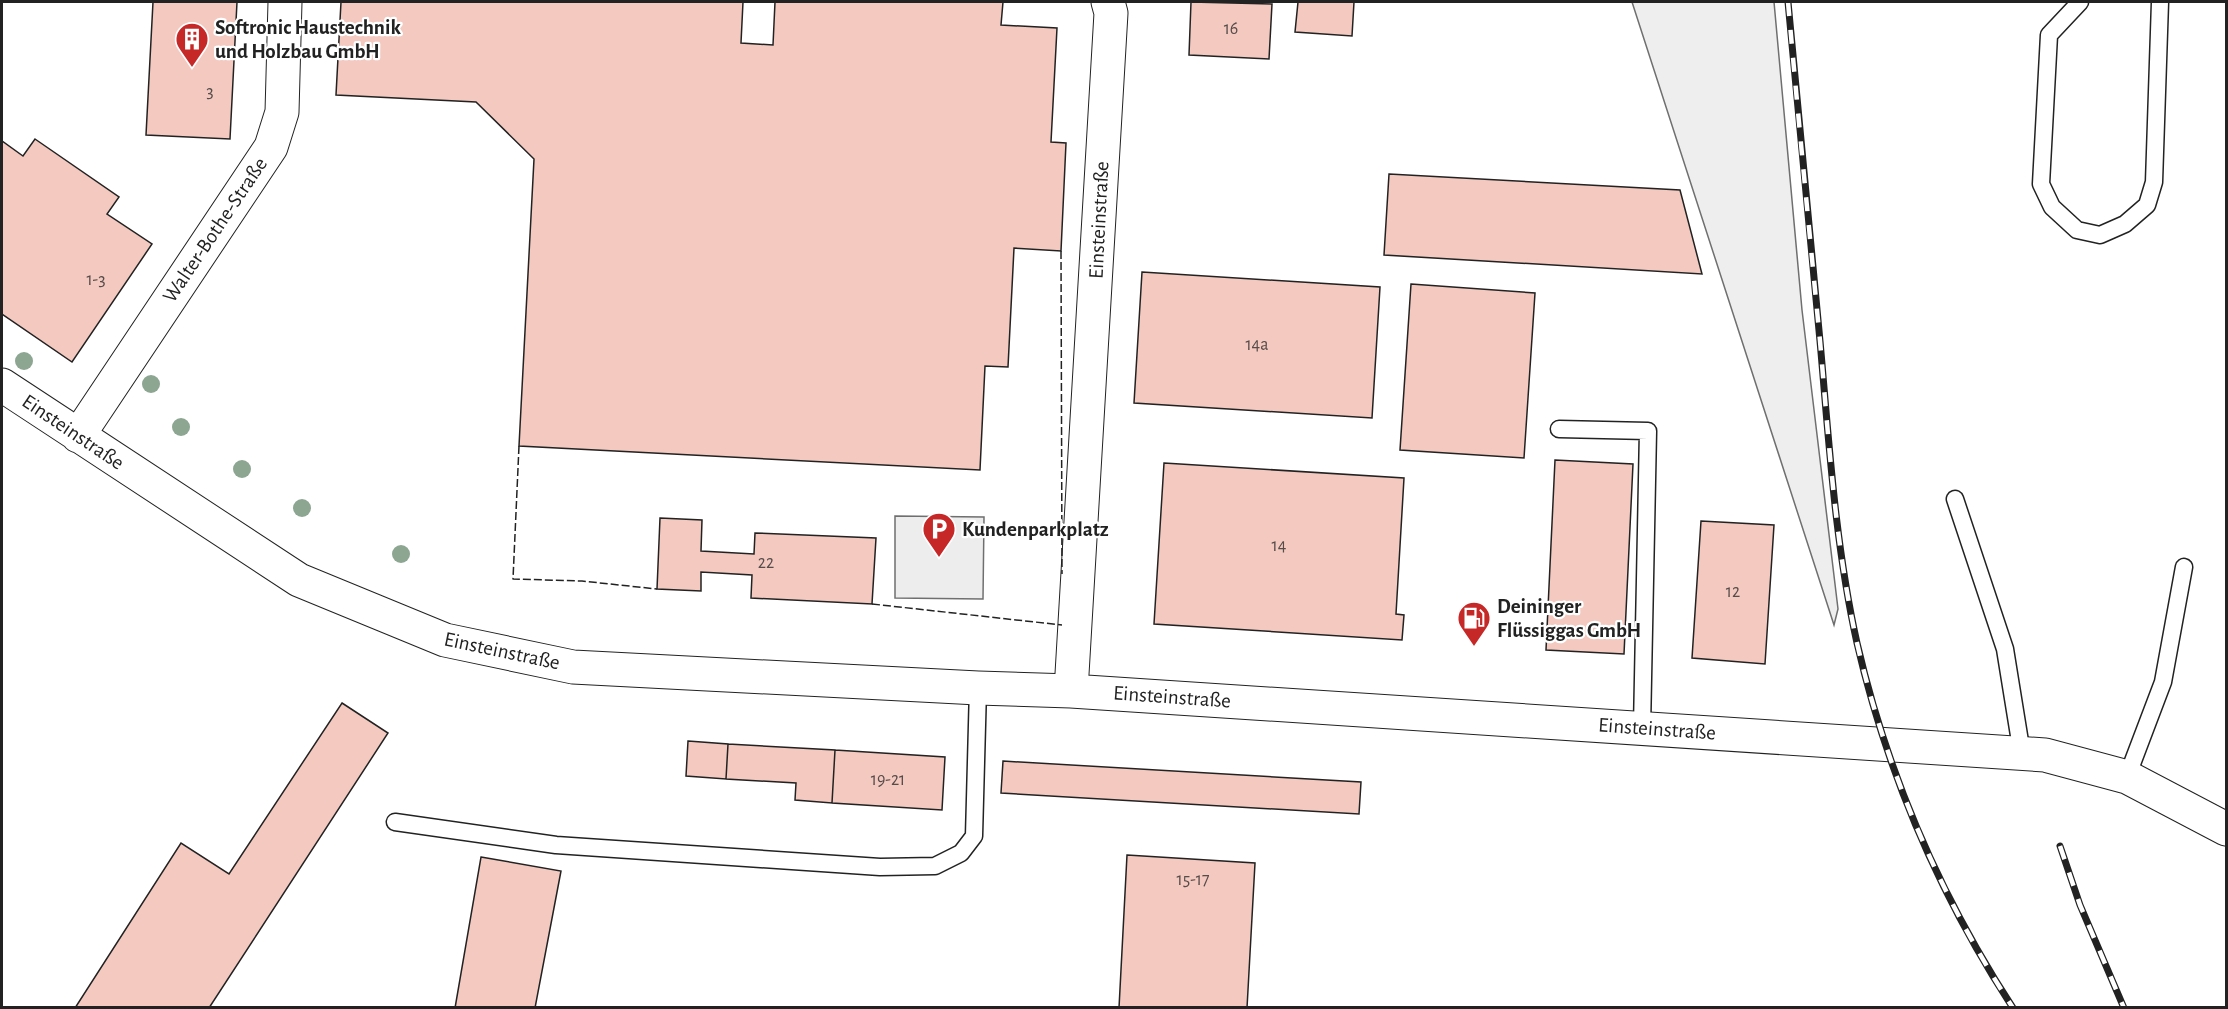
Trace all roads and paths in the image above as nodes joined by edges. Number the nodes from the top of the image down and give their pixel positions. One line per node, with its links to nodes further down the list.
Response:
1 (285, 2): 7 (street, Walter-Bothe-Straße)
2 (1108, 2): 11 (street, Einsteinstraße)
3 (2080, 2): 4 (lane)
4 (2160, 2)
5 (2, 385): 7 (street, Einsteinstraße)
6 (1559, 429): 12 (lane)
7 (78, 436): 10 (street, Einsteinstraße)
8 (1955, 499): 13 (lane)
9 (2184, 567): 14 (lane)
10 (978, 688): 11 (street, Einsteinstraße); 15 (lane)
11 (1071, 691): 12 (street, Einsteinstraße)
12 (1642, 728): 13 (street, Einsteinstraße)
13 (2022, 754): 14 (street, Einsteinstraße)
14 (2127, 777): 16 (street, Einsteinstraße)
15 (395, 822)
16 (2226, 829)

